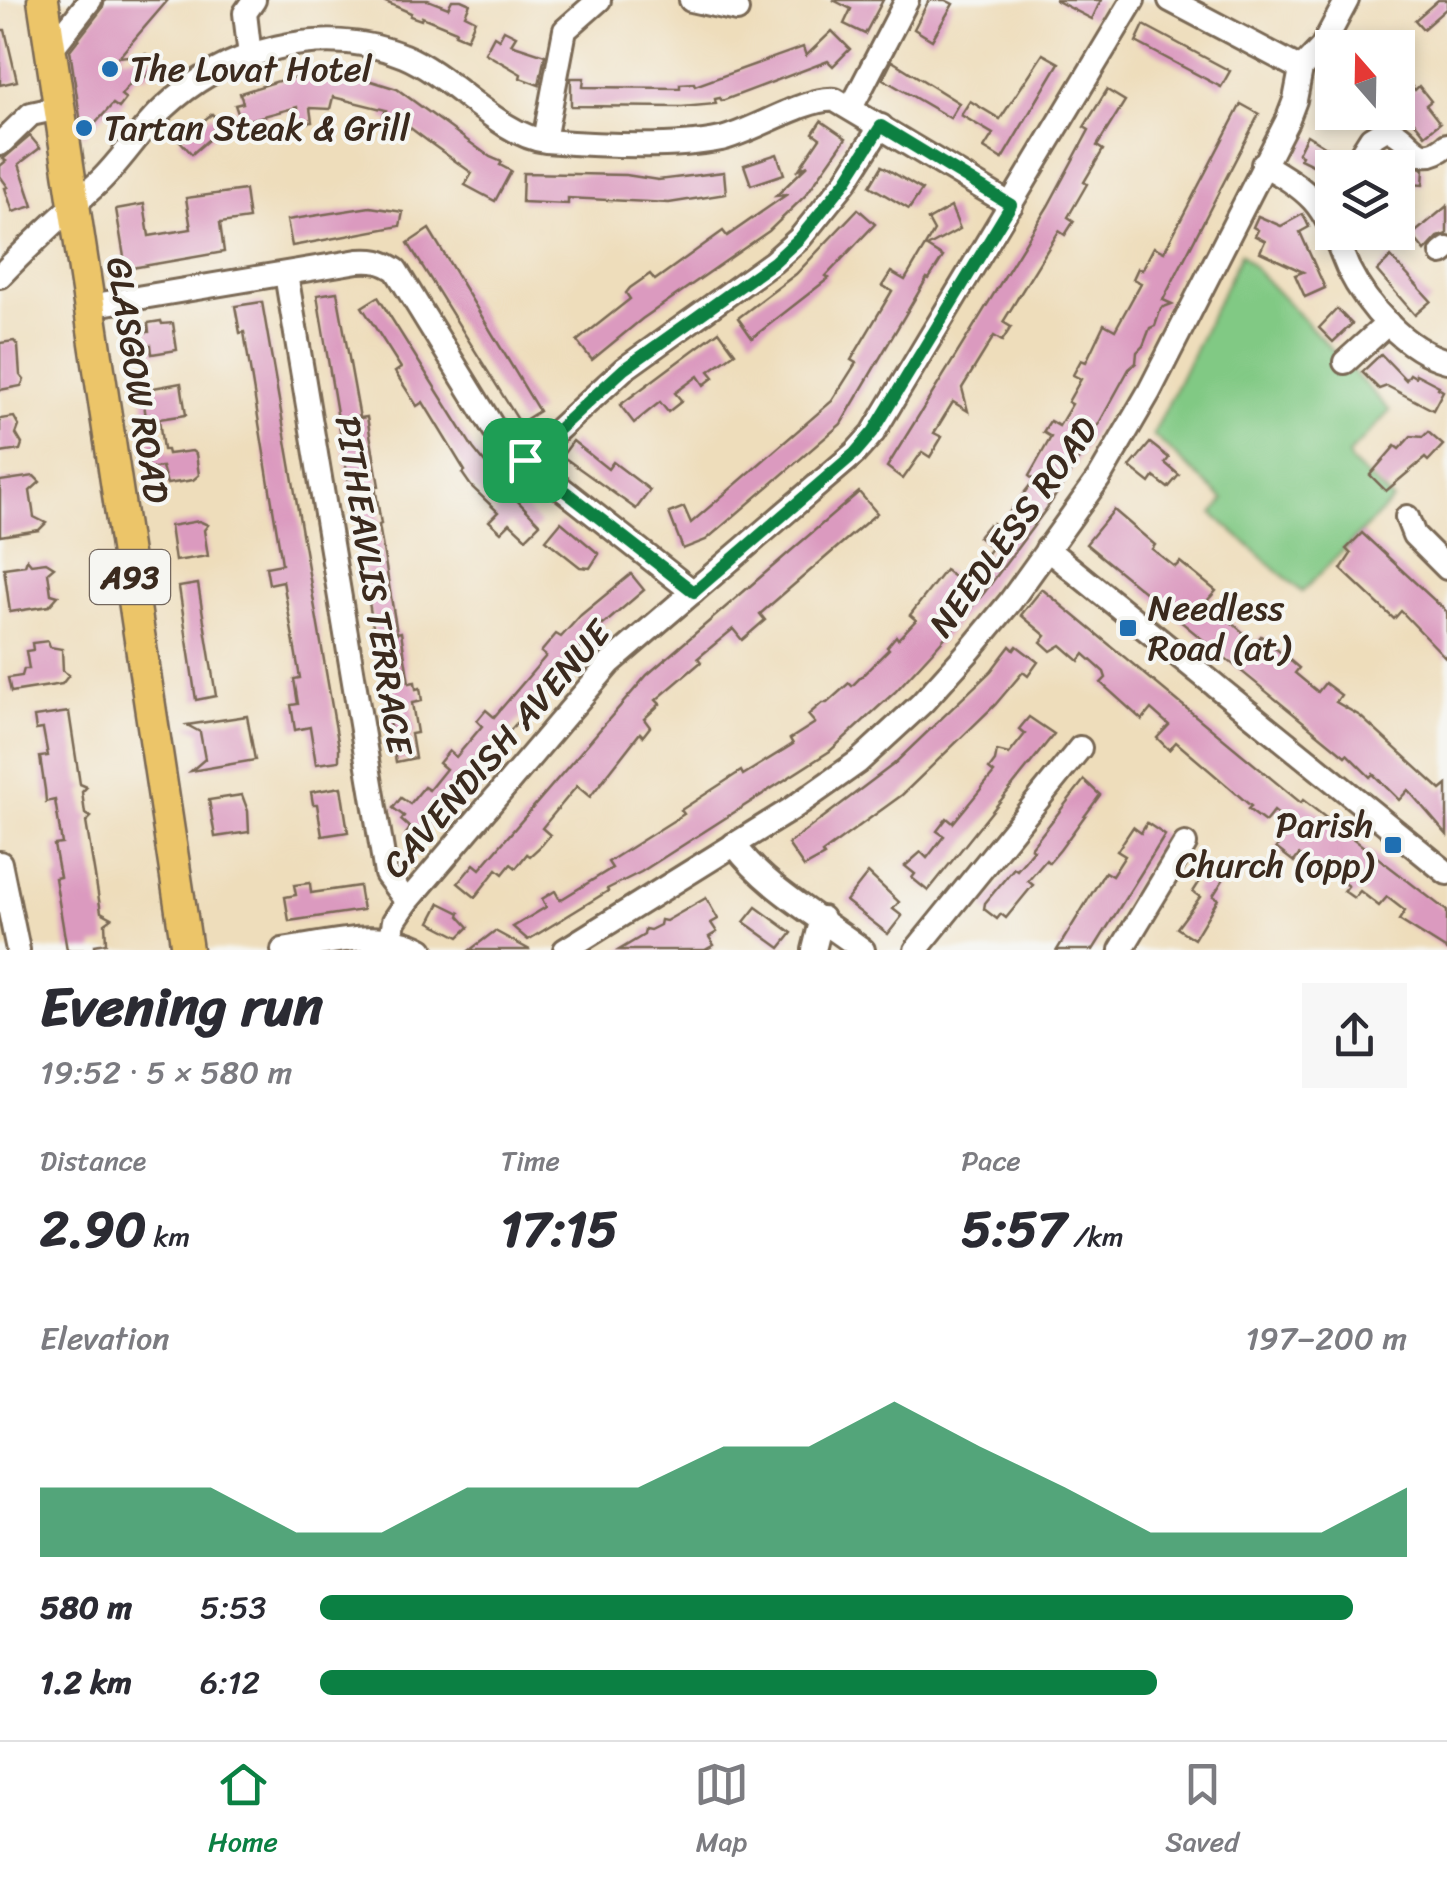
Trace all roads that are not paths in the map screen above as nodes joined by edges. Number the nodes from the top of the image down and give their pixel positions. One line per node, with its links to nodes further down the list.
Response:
1 (42, 0): 11 (main road, GLASGOW ROAD / A93)
2 (90, 0): 11 (street)
3 (254, 0): 12 (street)
4 (599, 0): 17 (street)
5 (690, 0): 10 (street)
6 (907, 0): 15 (street)
7 (1133, 0): 24 (street, CAVENDISH AVENUE)
8 (1170, 0): 13 (street)
9 (1347, 0): 13 (street, NEEDLESS ROAD)
10 (737, 10)
11 (50, 51): 14 (main road, GLASGOW ROAD / A93)
12 (250, 56): 17 (street); 23 (street)
13 (1301, 70): 21 (street, NEEDLESS ROAD)
14 (58, 108): 18 (street); 23 (main road, GLASGOW ROAD / A93)
15 (851, 108): 16 (street); 17 (street)
16 (881, 126): 24 (street); 32 (street)
17 (544, 140)
18 (0, 144)
19 (1447, 145): 20 (street)
20 (1364, 150)
21 (1262, 164): 22 (street); 34 (street, NEEDLESS ROAD)
22 (1315, 197)
23 (73, 204): 27 (street); 28 (main road, GLASGOW ROAD / A93)
24 (1011, 205): 36 (street, CAVENDISH AVENUE)
25 (1343, 250): 29 (street)
26 (286, 274): 28 (street); 32 (street); 42 (street, PITHEAVLIS TERRACE)
27 (0, 276)
28 (89, 306): 46 (main road, GLASGOW ROAD / A93)
29 (1388, 323): 30 (street); 31 (street)
30 (1447, 361)
31 (1345, 362)
32 (525, 460): 36 (street)
33 (1407, 517): 35 (street)
34 (1047, 549): 38 (street, NEEDLESS ROAD); 41 (street)
35 (1447, 568)
36 (694, 592): 42 (street, CAVENDISH AVENUE)
37 (1080, 748): 52 (street)
38 (734, 844): 43 (street); 49 (street, NEEDLESS ROAD)
39 (1185, 844): 53 (street)
40 (0, 863): 45 (street)
41 (1447, 873)
42 (407, 902): 44 (street, CAVENDISH AVENUE)
43 (822, 918): 50 (street); 51 (street)
44 (391, 938): 47 (street); 48 (street)
45 (18, 950)
46 (187, 950)
47 (283, 950)
48 (422, 950)
49 (565, 950)
50 (814, 950)
51 (863, 950)
52 (916, 950)
53 (1121, 950)

